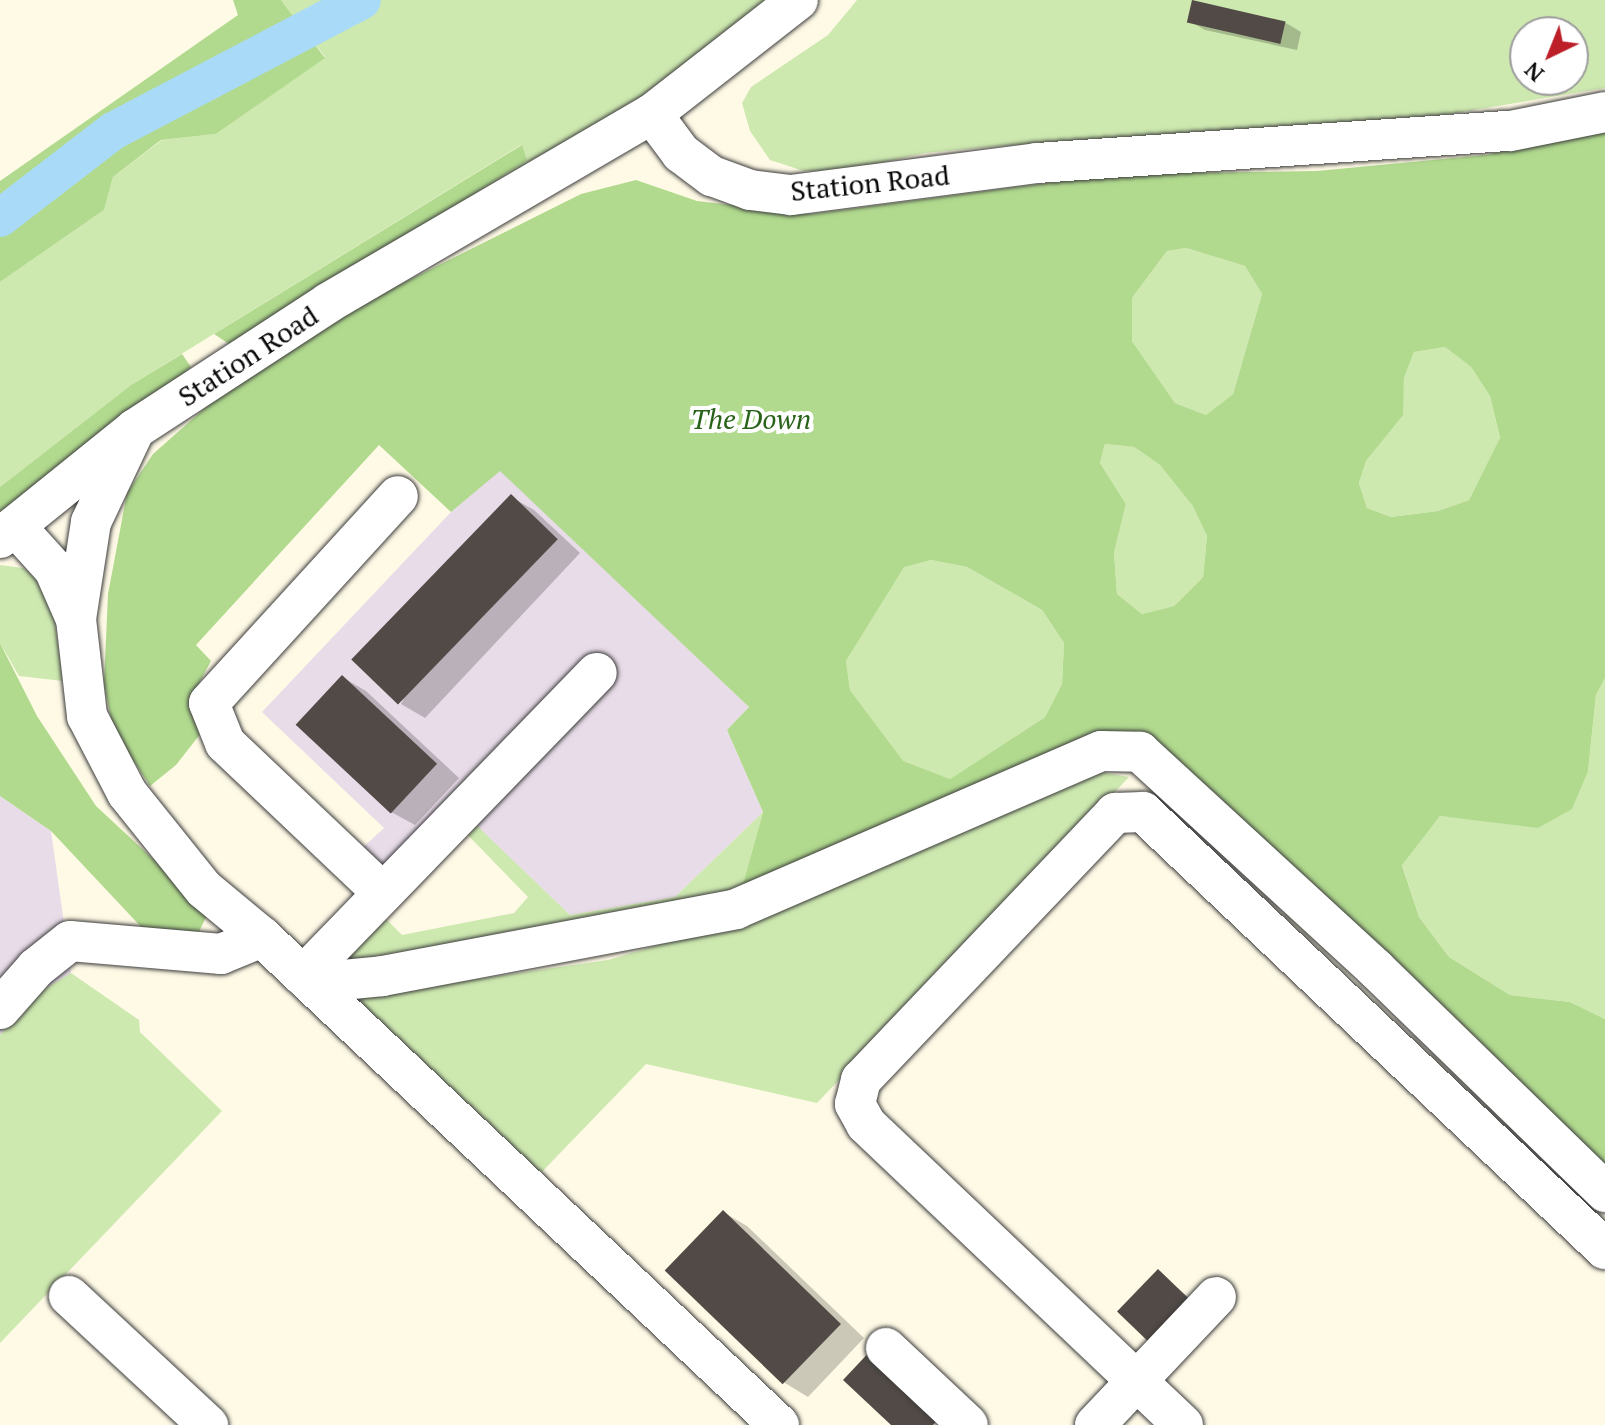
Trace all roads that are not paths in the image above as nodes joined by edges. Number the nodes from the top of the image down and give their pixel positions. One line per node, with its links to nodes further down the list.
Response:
1 (798, 0): 3 (street)
2 (1605, 112): 3 (street, Station Road)
3 (652, 114): 4 (street, Station Road)
4 (135, 429): 6 (street, Station Road); 7 (street)
5 (398, 496): 9 (street)
6 (8, 532): 7 (street)
7 (76, 619): 10 (street)
8 (597, 673): 9 (street)
9 (383, 893): 11 (street)
10 (262, 937): 11 (street); 12 (street)
11 (307, 979): 13 (street); 20 (street)
12 (0, 1009)
13 (1605, 1192)
14 (1605, 1249): 18 (street)
15 (69, 1296): 19 (street)
16 (1216, 1297): 18 (street)
17 (886, 1348): 21 (street)
18 (1136, 1381): 22 (street); 23 (street)
19 (208, 1425)
20 (779, 1425)
21 (968, 1425)
22 (1095, 1425)
23 (1183, 1425)

